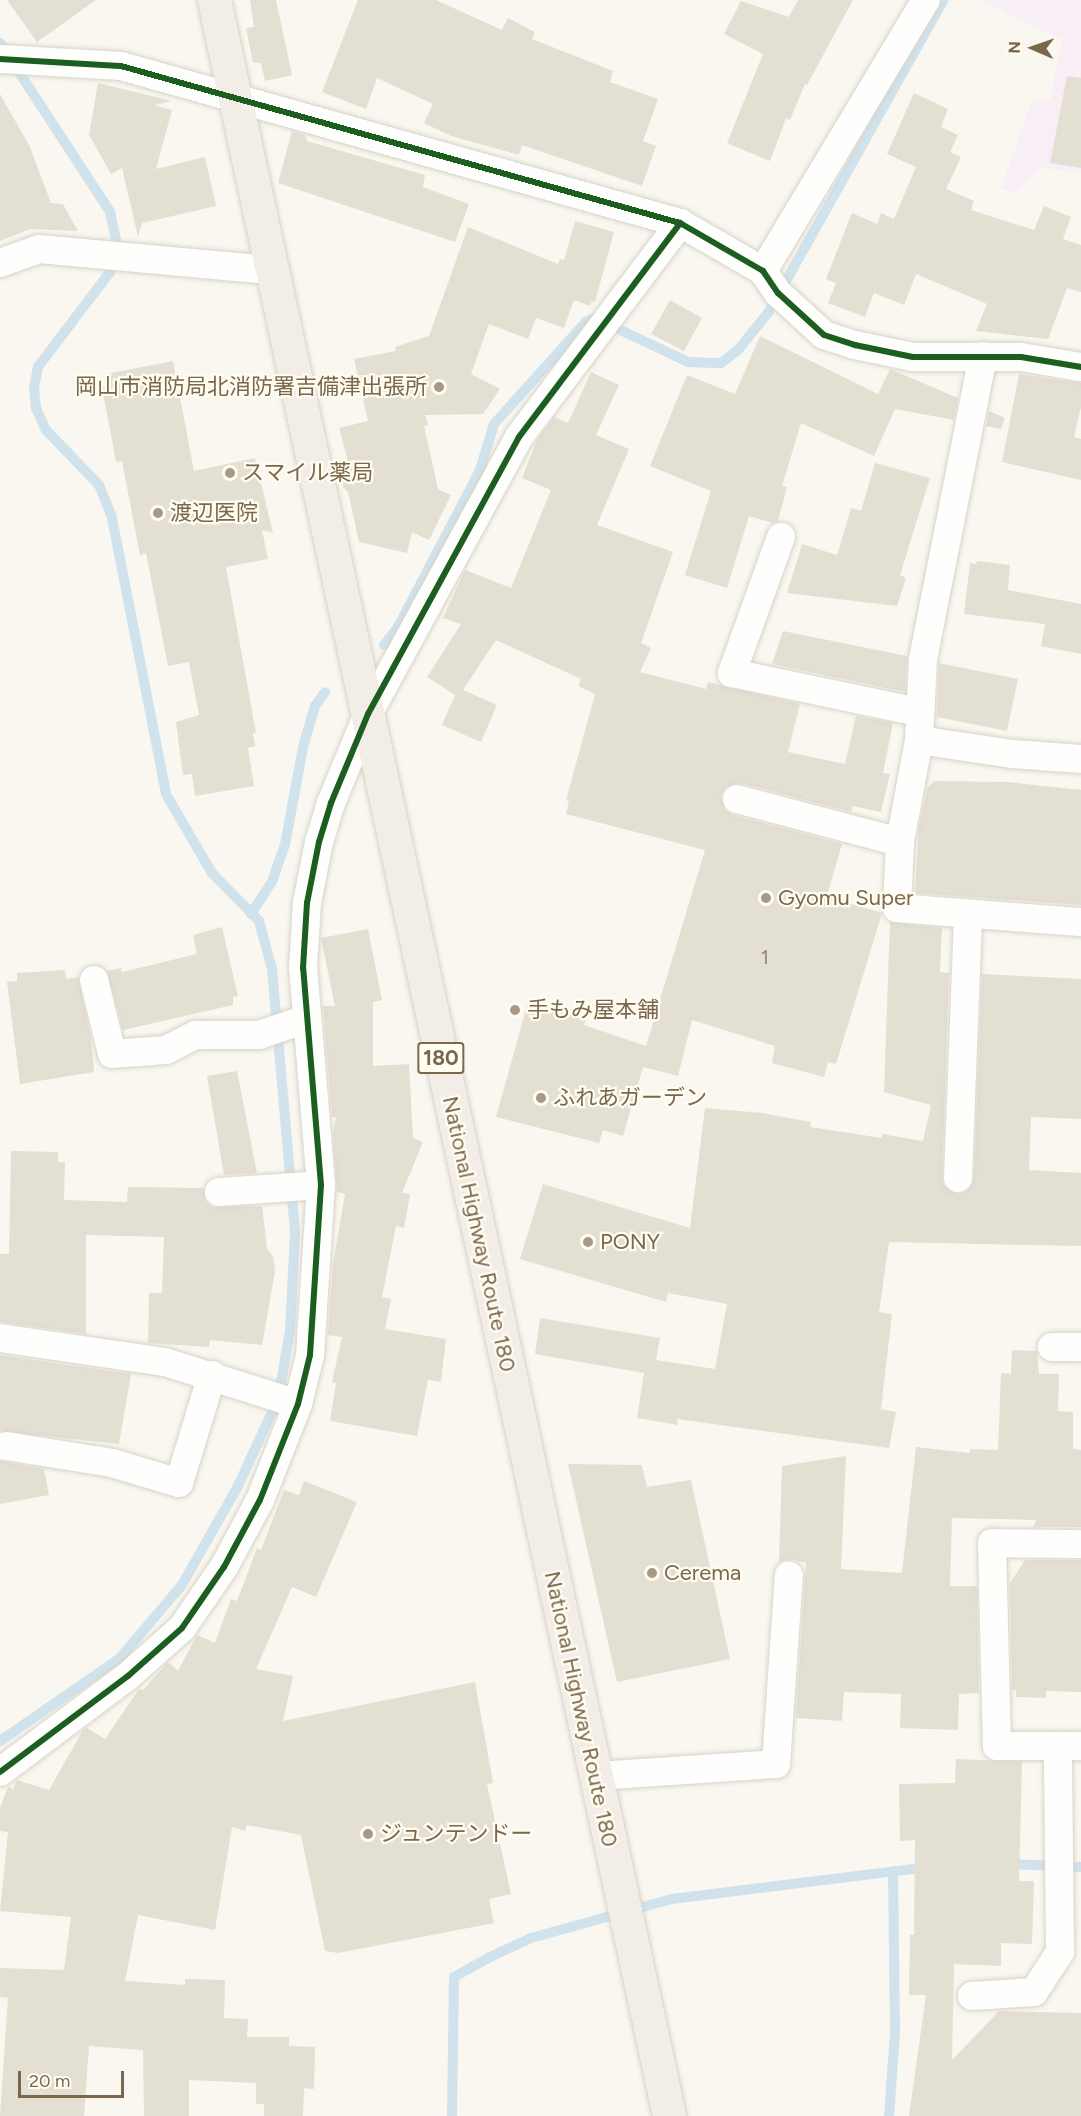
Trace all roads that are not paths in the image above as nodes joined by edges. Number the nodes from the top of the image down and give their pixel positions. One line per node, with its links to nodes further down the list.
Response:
1 (214, 0): 4 (highway, National Highway Route 180 / 180)
2 (926, 0): 8 (street)
3 (0, 59): 4 (street)
4 (235, 100): 5 (street); 7 (highway, National Highway Route 180 / 180)
5 (680, 224): 8 (street); 13 (street)
6 (0, 263): 7 (street)
7 (272, 270): 13 (highway, National Highway Route 180 / 180)
8 (763, 270): 9 (street)
9 (983, 356): 10 (street); 12 (street)
10 (1081, 367)
11 (781, 537): 12 (street)
12 (919, 712): 14 (street)
13 (368, 714): 21 (street); 35 (highway, National Highway Route 180 / 180)
14 (919, 740): 15 (street); 17 (street)
15 (1081, 759)
16 (737, 799): 17 (street)
17 (900, 842): 18 (street)
18 (968, 914): 19 (street); 22 (street)
19 (1081, 922)
20 (94, 980): 21 (street)
21 (306, 1019): 23 (street)
22 (958, 1179)
23 (321, 1185): 24 (street); 29 (street)
24 (219, 1192)
25 (0, 1338): 28 (street)
26 (1052, 1347): 27 (street)
27 (1081, 1347)
28 (212, 1375): 29 (street); 30 (street)
29 (298, 1404): 34 (street)
30 (6, 1446)
31 (1081, 1544): 33 (street)
32 (789, 1575): 35 (street)
33 (1070, 1747): 36 (street)
34 (0, 1772)
35 (596, 1776): 38 (highway, National Highway Route 180 / 180)
36 (1070, 1952): 37 (street)
37 (972, 1996)
38 (669, 2116)

